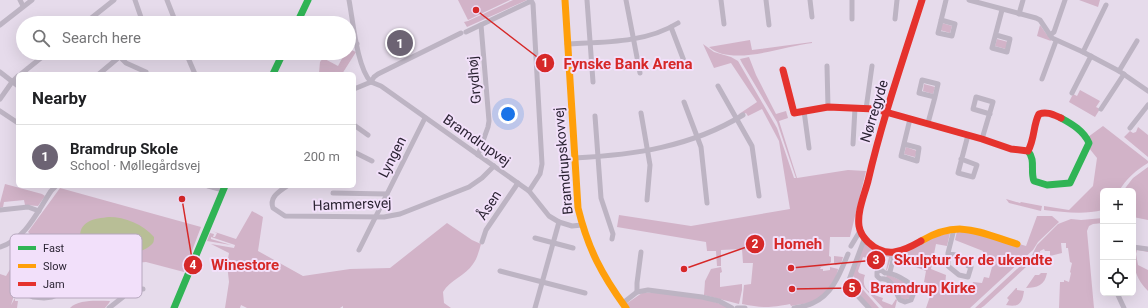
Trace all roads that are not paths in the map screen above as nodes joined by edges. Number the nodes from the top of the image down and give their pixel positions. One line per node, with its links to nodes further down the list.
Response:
1 (20, 0): 22 (street)
2 (32, 0): 22 (street)
3 (114, 0): 26 (street)
4 (135, 0): 27 (street)
5 (167, 0): 28 (street)
6 (308, 0): 29 (street)
7 (349, 0): 30 (street)
8 (565, 0): 51 (street, Bramdrupskovvej)
9 (587, 0): 49 (street)
10 (626, 0): 45 (street)
11 (721, 0): 36 (street)
12 (766, 0): 39 (street)
13 (810, 0): 31 (street)
14 (852, 0): 32 (street)
15 (897, 0): 33 (street)
16 (922, 0): 91 (street, Nørregyde)
17 (946, 0): 34 (street)
18 (969, 0): 21 (street)
19 (1023, 0): 25 (street)
20 (1065, 0): 44 (street)
21 (984, 2): 24 (street)
22 (23, 6): 37 (street)
23 (1106, 6): 52 (street)
24 (1002, 10): 25 (street); 43 (street)
25 (1019, 14): 44 (street)
26 (94, 16)
27 (141, 16)
28 (173, 16)
29 (300, 16)
30 (350, 16)
31 (812, 17)
32 (852, 19)
33 (895, 19)
34 (941, 20)
35 (678, 23): 40 (street)
36 (724, 24)
37 (0, 25)
38 (481, 25): 41 (street); 113 (street, Grydhøj); 123 (street)
39 (769, 25)
40 (671, 27): 45 (street); 59 (street)
41 (466, 32)
42 (460, 33): 74 (street)
43 (996, 35)
44 (1050, 35): 47 (street)
45 (635, 38): 49 (street); 69 (street)
46 (356, 41): 50 (street)
47 (1056, 41): 52 (street); 72 (street)
48 (1137, 41): 70 (street)
49 (590, 42): 51 (street); 75 (street)
50 (357, 44): 74 (street)
51 (567, 44): 115 (street, Bramdrupskovvej)
52 (1083, 52): 53 (street)
53 (1090, 56): 70 (street); 80 (street)
54 (38, 60): 64 (street)
55 (116, 60): 65 (street)
56 (124, 60): 66 (street)
57 (189, 60): 67 (street)
58 (280, 60): 68 (street)
59 (684, 61)
60 (826, 66): 85 (street)
61 (872, 66): 87 (street)
62 (783, 70): 90 (street)
63 (0, 72): 73 (street)
64 (23, 72)
65 (101, 72)
66 (146, 72)
67 (194, 72)
68 (274, 72)
69 (640, 73)
70 (1122, 73): 79 (street); 88 (street)
71 (16, 78): 73 (street)
72 (1042, 79)
73 (12, 82): 76 (street); 82 (street)
74 (371, 82): 78 (street); 96 (street, Bramdrupvej)
75 (593, 82)
76 (16, 85)
77 (718, 86): 98 (street)
78 (356, 88)
79 (1148, 91)
80 (1072, 93)
81 (935, 97): 100 (street)
82 (0, 99)
83 (684, 102): 105 (street)
84 (1148, 104): 102 (street)
85 (828, 107): 86 (street); 90 (street)
86 (855, 108): 87 (street); 107 (street)
87 (866, 109): 91 (street)
88 (1101, 109)
89 (0, 110): 99 (street)
90 (804, 111): 109 (street)
91 (887, 112): 97 (street); 135 (street, Nørregyde)
92 (641, 113): 110 (street)
93 (990, 114): 106 (street)
94 (743, 115): 98 (street)
95 (595, 116): 114 (street)
96 (425, 118): 113 (street, Bramdrupvej); 125 (street, Lyngen)
97 (910, 118): 100 (street); 108 (street)
98 (736, 119): 105 (street); 126 (street)
99 (16, 122)
100 (928, 123): 104 (street)
101 (356, 127): 103 (street)
102 (1130, 128)
103 (368, 135)
104 (968, 135): 106 (street); 116 (street)
105 (697, 138): 110 (street); 128 (street)
106 (982, 139): 111 (street)
107 (853, 144)
108 (904, 144)
109 (809, 148)
110 (647, 151): 114 (street); 127 (street)
111 (1028, 151): 111 (street)
112 (356, 153): 117 (street)
113 (478, 155): 118 (street, Bramdrupvej)
114 (597, 157): 115 (street); 139 (street)
115 (574, 158): 133 (street, Bramdrupskovvej)
116 (961, 159)
117 (372, 161)
118 (494, 166): 119 (street, Bramdrupvej); 131 (street, Hammersvej)
119 (518, 183): 123 (street, Bramdrupvej); 140 (street, Åsen)
120 (54, 188): 130 (street)
121 (224, 188): 164 (street)
122 (285, 188): 131 (street, Hammersvej)
123 (529, 191): 132 (street, Bramdrupvej)
124 (333, 193): 125 (street)
125 (387, 194): 131 (street, Lyngen)
126 (759, 196)
127 (647, 200)
128 (707, 203)
129 (0, 210): 130 (street)
130 (39, 211): 136 (street)
131 (375, 218): 149 (street, Lyngen)
132 (558, 222): 133 (street); 142 (street)
133 (582, 225): 161 (street, Bramdrupskovvej)
134 (954, 229): 143 (street); 151 (street); 152 (street)
135 (860, 231): 137 (street); 144 (street, Nørregyde)
136 (21, 234)
137 (864, 237): 151 (street); 170 (street)
138 (535, 238): 142 (street)
139 (612, 239)
140 (482, 242)
141 (10, 243): 145 (street)
142 (553, 243): 147 (street); 156 (street)
143 (1017, 244)
144 (851, 246)
145 (0, 247)
146 (1136, 247): 148 (street)
147 (573, 248)
148 (1148, 249)
149 (359, 250)
150 (641, 252): 157 (street)
151 (895, 252): 155 (street)
152 (948, 253): 152 (street)
153 (848, 254): 162 (street)
154 (500, 271): 156 (street)
155 (886, 275): 155 (street)
156 (542, 282): 158 (street); 165 (street)
157 (637, 292): 161 (street); 166 (street)
158 (585, 293)
159 (1118, 296): 171 (street)
160 (122, 298): 163 (street)
161 (624, 306)
162 (811, 306): 169 (street)
163 (109, 308)
164 (174, 308)
165 (535, 308)
166 (732, 308)
167 (737, 308): 168 (street)
168 (745, 308)
169 (794, 308)
170 (869, 308)
171 (1124, 308)

